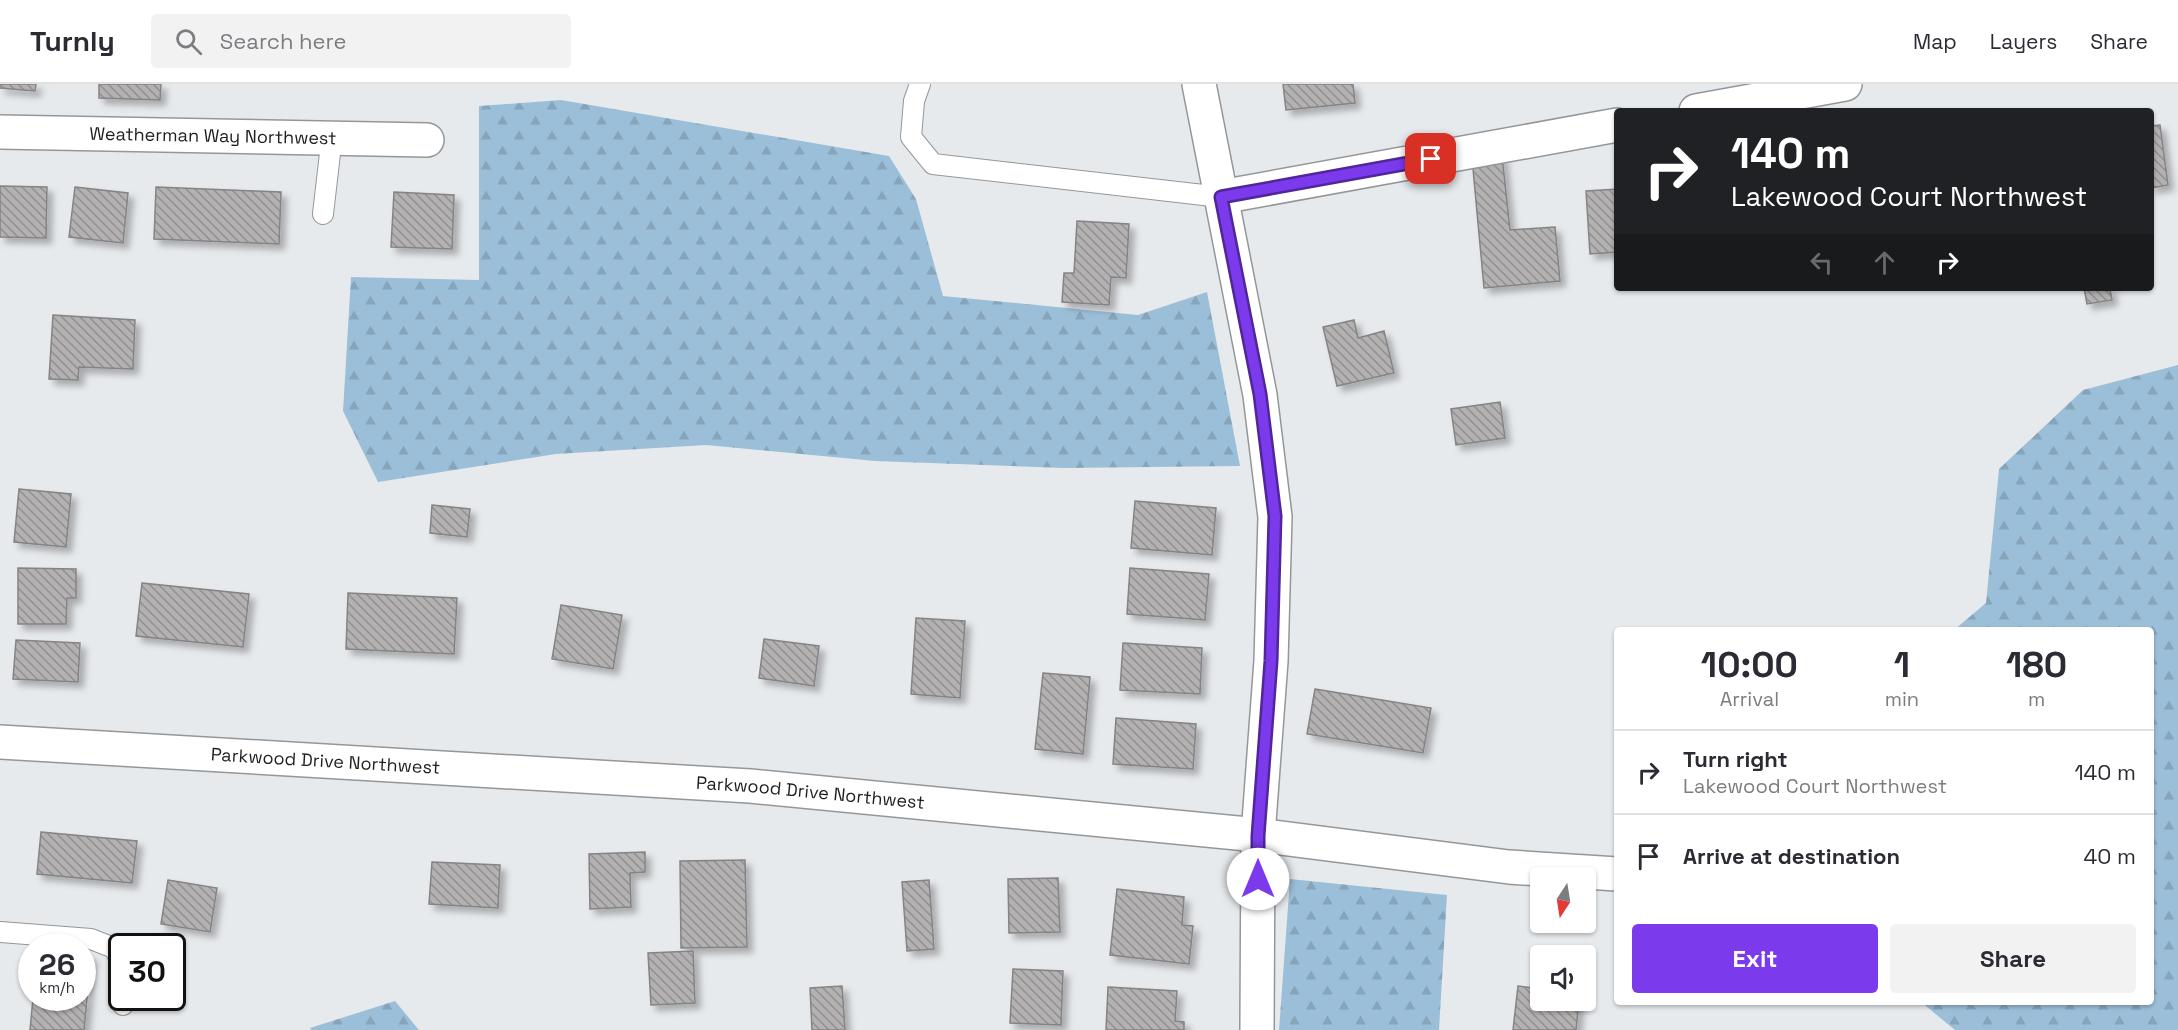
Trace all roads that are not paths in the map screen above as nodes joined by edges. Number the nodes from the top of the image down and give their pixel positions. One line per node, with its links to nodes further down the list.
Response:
1 (920, 84): 9 (lane)
2 (1199, 84): 9 (street)
3 (1845, 84): 4 (street)
4 (1713, 108)
5 (1614, 126): 9 (street)
6 (0, 132): 7 (street, Weatherman Way Northwest)
7 (332, 136): 8 (street, Weatherman Way Northwest); 10 (lane)
8 (427, 140)
9 (1221, 197): 12 (street)
10 (323, 214)
11 (0, 742): 12 (street, Parkwood Drive Northwest)
12 (1258, 836): 13 (street, Parkwood Drive Northwest); 16 (street)
13 (1614, 874)
14 (0, 932): 15 (lane)
15 (108, 946)
16 (1257, 1030)

